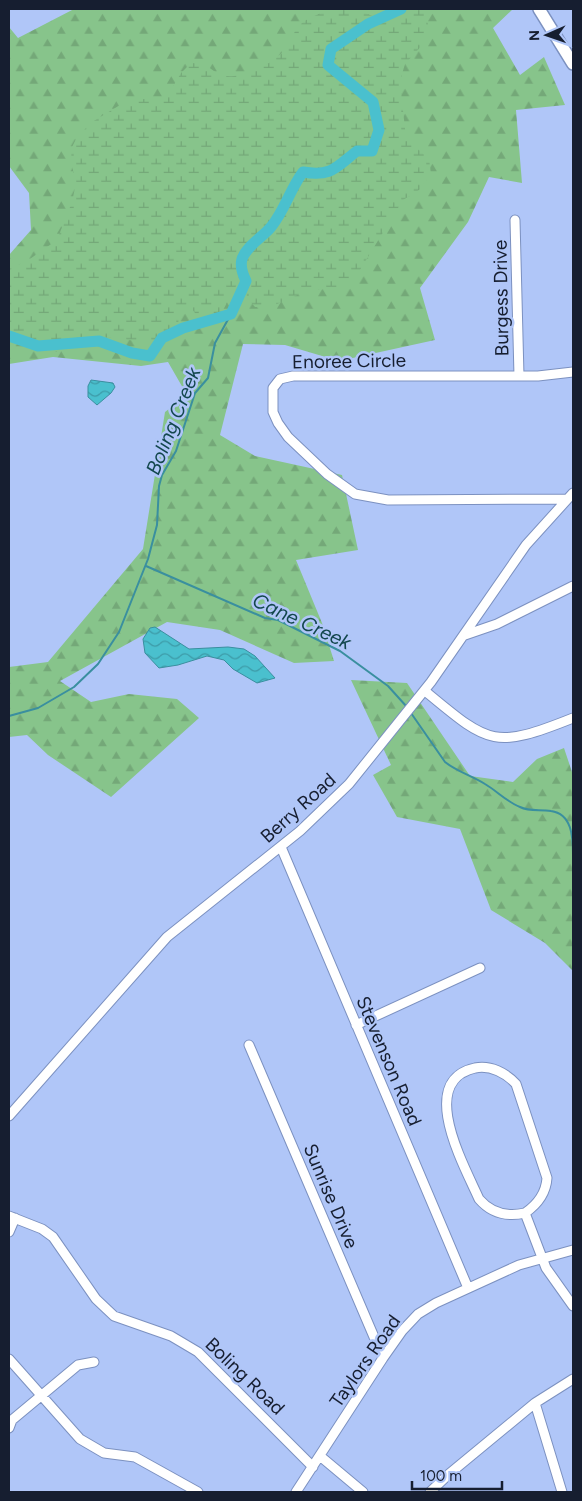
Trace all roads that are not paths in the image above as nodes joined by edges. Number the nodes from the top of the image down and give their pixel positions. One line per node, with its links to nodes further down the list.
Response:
1 (539, 9): 2 (main road)
2 (573, 64)
3 (515, 220): 5 (street, Burgess Drive)
4 (573, 372): 5 (street, Enoree Circle)
5 (520, 376): 6 (street, Enoree Circle)
6 (570, 496): 8 (street, Berry Road)
7 (573, 586): 8 (street)
8 (465, 635): 9 (street, Berry Road)
9 (425, 691): 10 (street); 11 (street, Berry Road)
10 (573, 718)
11 (281, 847): 13 (street, Stevenson Road); 15 (street, Berry Road)
12 (480, 968): 13 (street)
13 (356, 1025): 21 (street, Stevenson Road)
14 (250, 1045): 23 (street, Sunrise Drive)
15 (9, 1116)
16 (525, 1213): 16 (street); 20 (street)
17 (12, 1217): 18 (street); 31 (street, Boling Road)
18 (9, 1232)
19 (573, 1250): 20 (street, Taylors Road)
20 (542, 1258): 21 (street, Taylors Road); 22 (street)
21 (468, 1288): 23 (street, Taylors Road)
22 (573, 1306)
23 (383, 1358): 30 (street, Taylors Road)
24 (9, 1359): 27 (street)
25 (94, 1362): 27 (street)
26 (573, 1379): 28 (street)
27 (41, 1395): 29 (street); 32 (street)
28 (535, 1403): 35 (street); 36 (street)
29 (9, 1428)
30 (320, 1456): 31 (street, Taylors Road); 34 (street)
31 (313, 1467): 33 (street, Taylors Road)
32 (198, 1492)
33 (296, 1492)
34 (363, 1492)
35 (432, 1492)
36 (562, 1492)

